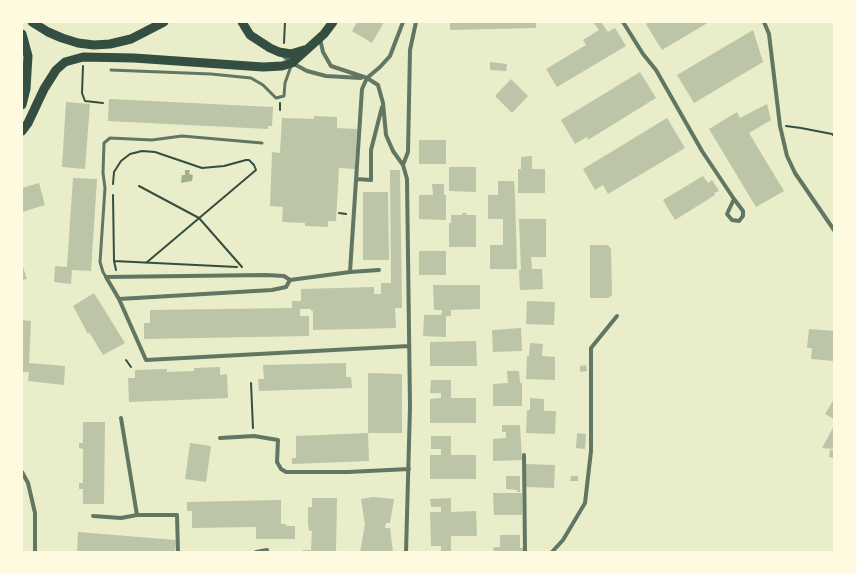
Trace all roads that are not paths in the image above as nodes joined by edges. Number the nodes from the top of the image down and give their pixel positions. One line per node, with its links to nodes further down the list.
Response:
1 (32, 22): 2 (main road)
2 (164, 22)
3 (242, 22): 12 (main road)
4 (333, 22): 10 (main road)
5 (403, 22): 16 (street)
6 (416, 22): 22 (street)
7 (625, 22): 24 (street)
8 (764, 22): 25 (street)
9 (22, 34): 17 (main road)
10 (320, 38): 11 (main road); 16 (street)
11 (309, 47): 12 (main road); 13 (main road)
12 (279, 52): 13 (street)
13 (292, 63): 14 (lane); 16 (street); 20 (main road)
14 (111, 70)
15 (22, 76): 17 (lane)
16 (367, 78): 18 (street); 23 (street)
17 (26, 89): 19 (main road)
18 (383, 103): 22 (street); 23 (street)
19 (22, 105)
20 (22, 131)
21 (262, 143): 28 (lane)
22 (403, 165): 32 (street)
23 (356, 179): 27 (street)
24 (734, 199): 24 (street)
25 (834, 230)
26 (379, 270): 27 (street)
27 (350, 272): 29 (street)
28 (106, 277): 29 (street); 30 (street)
29 (290, 280): 30 (street)
30 (119, 299): 32 (street)
31 (618, 316): 46 (street)
32 (409, 346): 36 (street)
33 (121, 418): 38 (street)
34 (220, 438): 36 (street)
35 (524, 455): 45 (street)
36 (409, 469): 44 (street)
37 (22, 472): 41 (street)
38 (137, 515): 39 (street); 42 (street)
39 (92, 516)
40 (267, 550): 43 (street)
41 (35, 552)
42 (178, 552)
43 (256, 552)
44 (406, 552)
45 (525, 552)
46 (552, 552)

